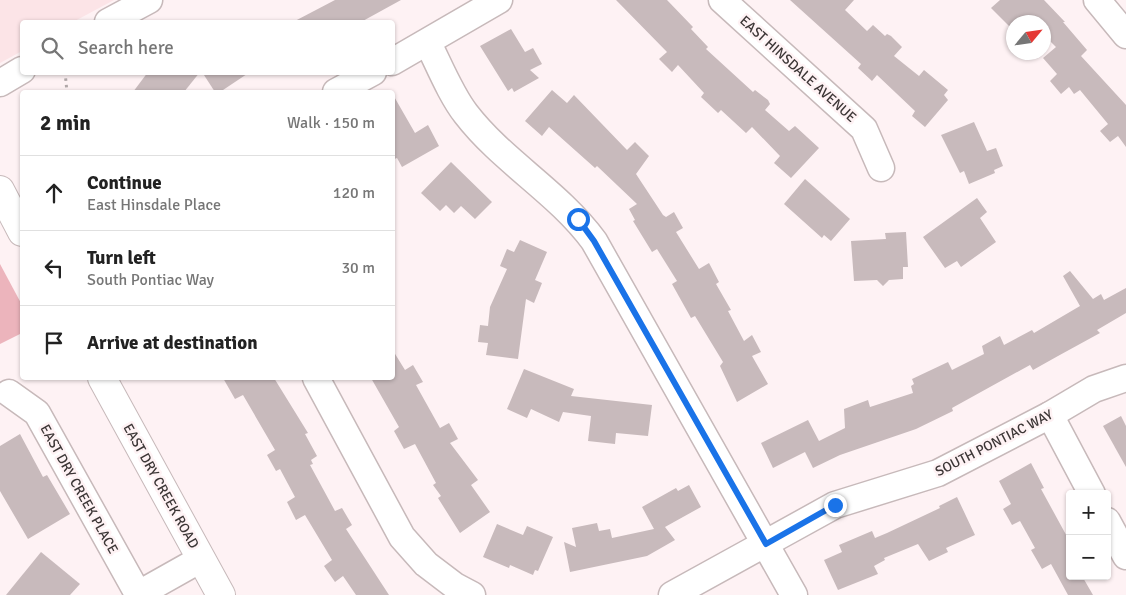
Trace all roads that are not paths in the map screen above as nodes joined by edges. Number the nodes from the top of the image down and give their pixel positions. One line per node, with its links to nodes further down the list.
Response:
1 (149, 0): 5 (street)
2 (499, 0): 7 (street)
3 (722, 0): 13 (street, EAST HINSDALE AVENUE)
4 (1097, 0): 6 (street)
5 (113, 13)
6 (1126, 35)
7 (428, 43): 8 (street); 23 (street)
8 (395, 60)
9 (20, 71): 11 (street)
10 (367, 75): 12 (street)
11 (0, 82)
12 (340, 90)
13 (881, 168)
14 (0, 190): 15 (main road)
15 (20, 228)
16 (1126, 378): 20 (street, SOUTH PONTIAC WAY)
17 (103, 380): 25 (main road, EAST DRY CREEK ROAD)
18 (317, 380): 28 (street)
19 (9, 393): 26 (street, EAST DRY CREEK PLACE)
20 (1050, 415): 21 (street); 23 (street, SOUTH PONTIAC WAY)
21 (1090, 490)
22 (1111, 528): 24 (street)
23 (766, 544): 29 (street, SOUTH PONTIAC WAY); 30 (street)
24 (1126, 556)
25 (201, 559): 26 (street); 27 (main road, EAST DRY CREEK ROAD)
26 (137, 595)
27 (221, 595)
28 (472, 595)
29 (672, 595)
30 (794, 595)

